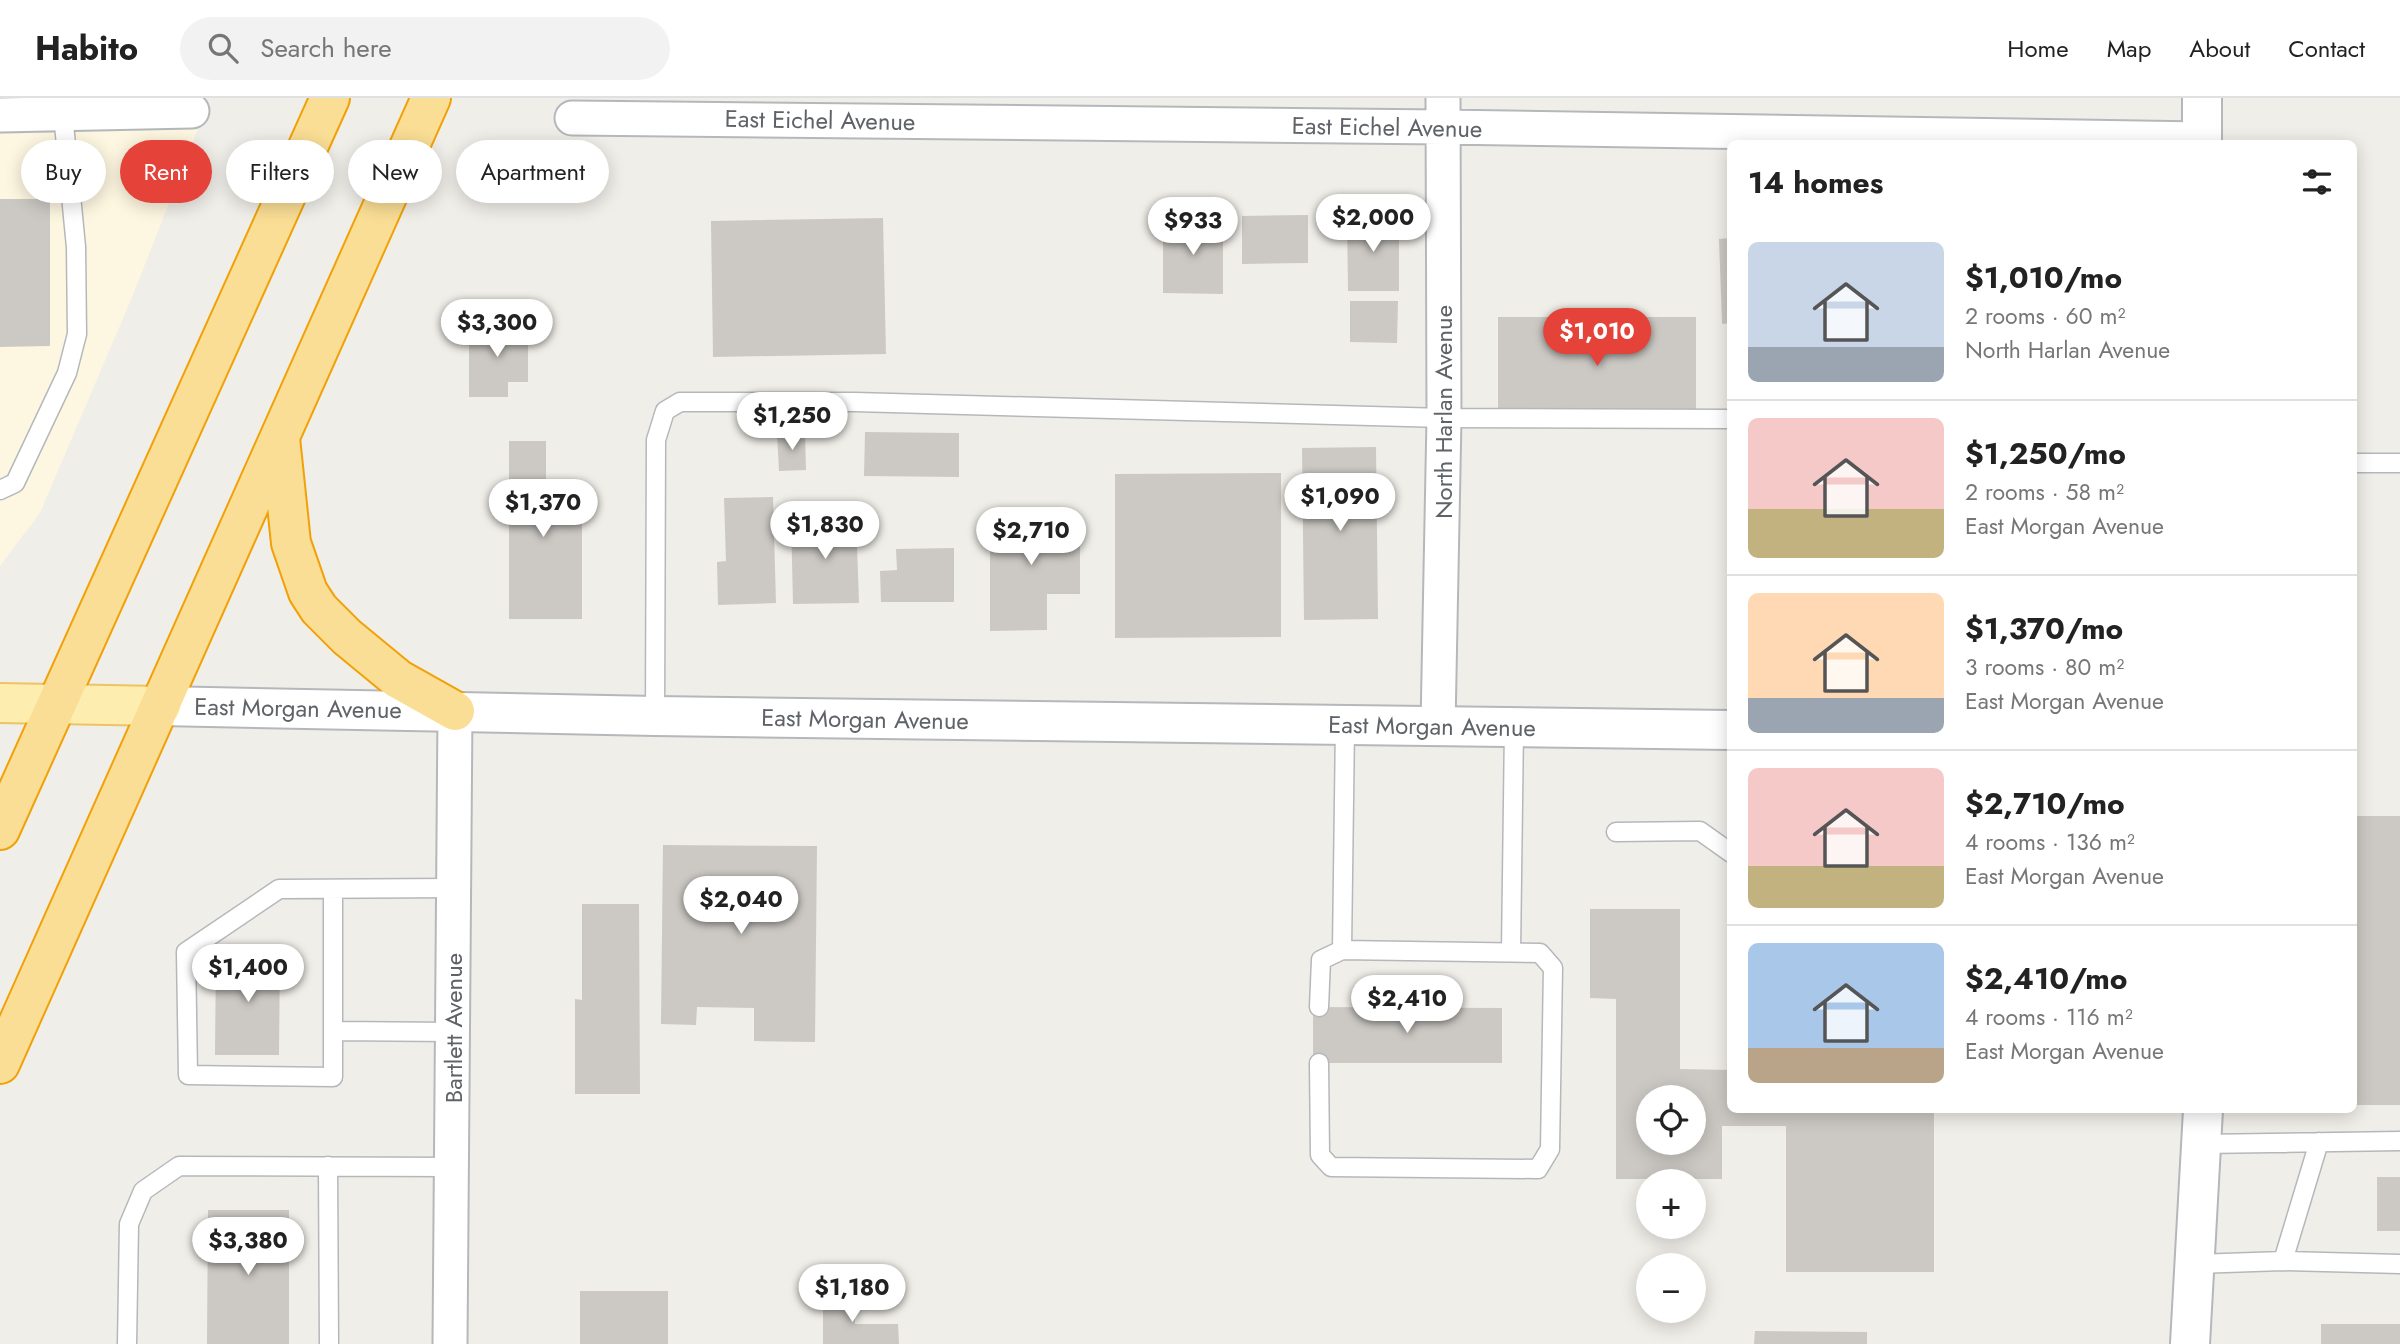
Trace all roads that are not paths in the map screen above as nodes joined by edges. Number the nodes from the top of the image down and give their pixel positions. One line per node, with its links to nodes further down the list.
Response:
1 (330, 98): 19 (highway)
2 (431, 98): 14 (highway)
3 (2202, 98): 11 (street)
4 (643, 108): 6 (street, East Eichel Avenue); 9 (street, East Eichel Avenue)
5 (192, 111): 7 (street)
6 (1443, 113): 10 (street, East Eichel Avenue); 12 (street, North Harlan Avenue)
7 (63, 114): 8 (street); 17 (lane)
8 (0, 115)
9 (572, 118)
10 (2175, 140)
11 (2202, 140)
12 (1444, 418): 13 (lane); 22 (lane); 24 (street, North Harlan Avenue)
13 (1727, 419)
14 (280, 437): 20 (highway); 21 (highway)
15 (2357, 463): 16 (lane)
16 (2400, 463)
17 (0, 490)
18 (0, 703): 19 (main road, East Morgan Avenue)
19 (57, 704): 20 (main road, East Morgan Avenue); 27 (highway)
20 (161, 706): 21 (street, East Morgan Avenue); 38 (highway)
21 (455, 711): 22 (street, East Morgan Avenue); 30 (street, Bartlett Avenue)
22 (654, 716): 23 (street, East Morgan Avenue)
23 (1345, 725): 24 (street, East Morgan Avenue); 32 (lane)
24 (1438, 726): 25 (street, East Morgan Avenue)
25 (1514, 727): 26 (street, East Morgan Avenue); 33 (lane)
26 (1727, 730)
27 (0, 830)
28 (1616, 832): 29 (lane)
29 (1727, 850)
30 (454, 888): 31 (lane); 36 (street, Bartlett Avenue)
31 (333, 889): 35 (lane); 35 (lane)
32 (1342, 950): 33 (lane); 34 (lane)
33 (1511, 952): 37 (lane)
34 (1319, 1007)
35 (333, 1031): 36 (lane)
36 (453, 1031): 43 (street, Bartlett Avenue)
37 (1320, 1063)
38 (0, 1065)
39 (2203, 1127): 41 (lane); 45 (street)
40 (2400, 1141): 41 (lane)
41 (2319, 1142): 44 (lane)
42 (328, 1166): 43 (lane); 47 (lane); 48 (lane)
43 (452, 1167): 49 (street, Bartlett Avenue)
44 (2283, 1261): 45 (lane); 46 (lane)
45 (2196, 1264): 50 (street)
46 (2400, 1264)
47 (127, 1344)
48 (329, 1344)
49 (450, 1344)
50 (2190, 1344)

